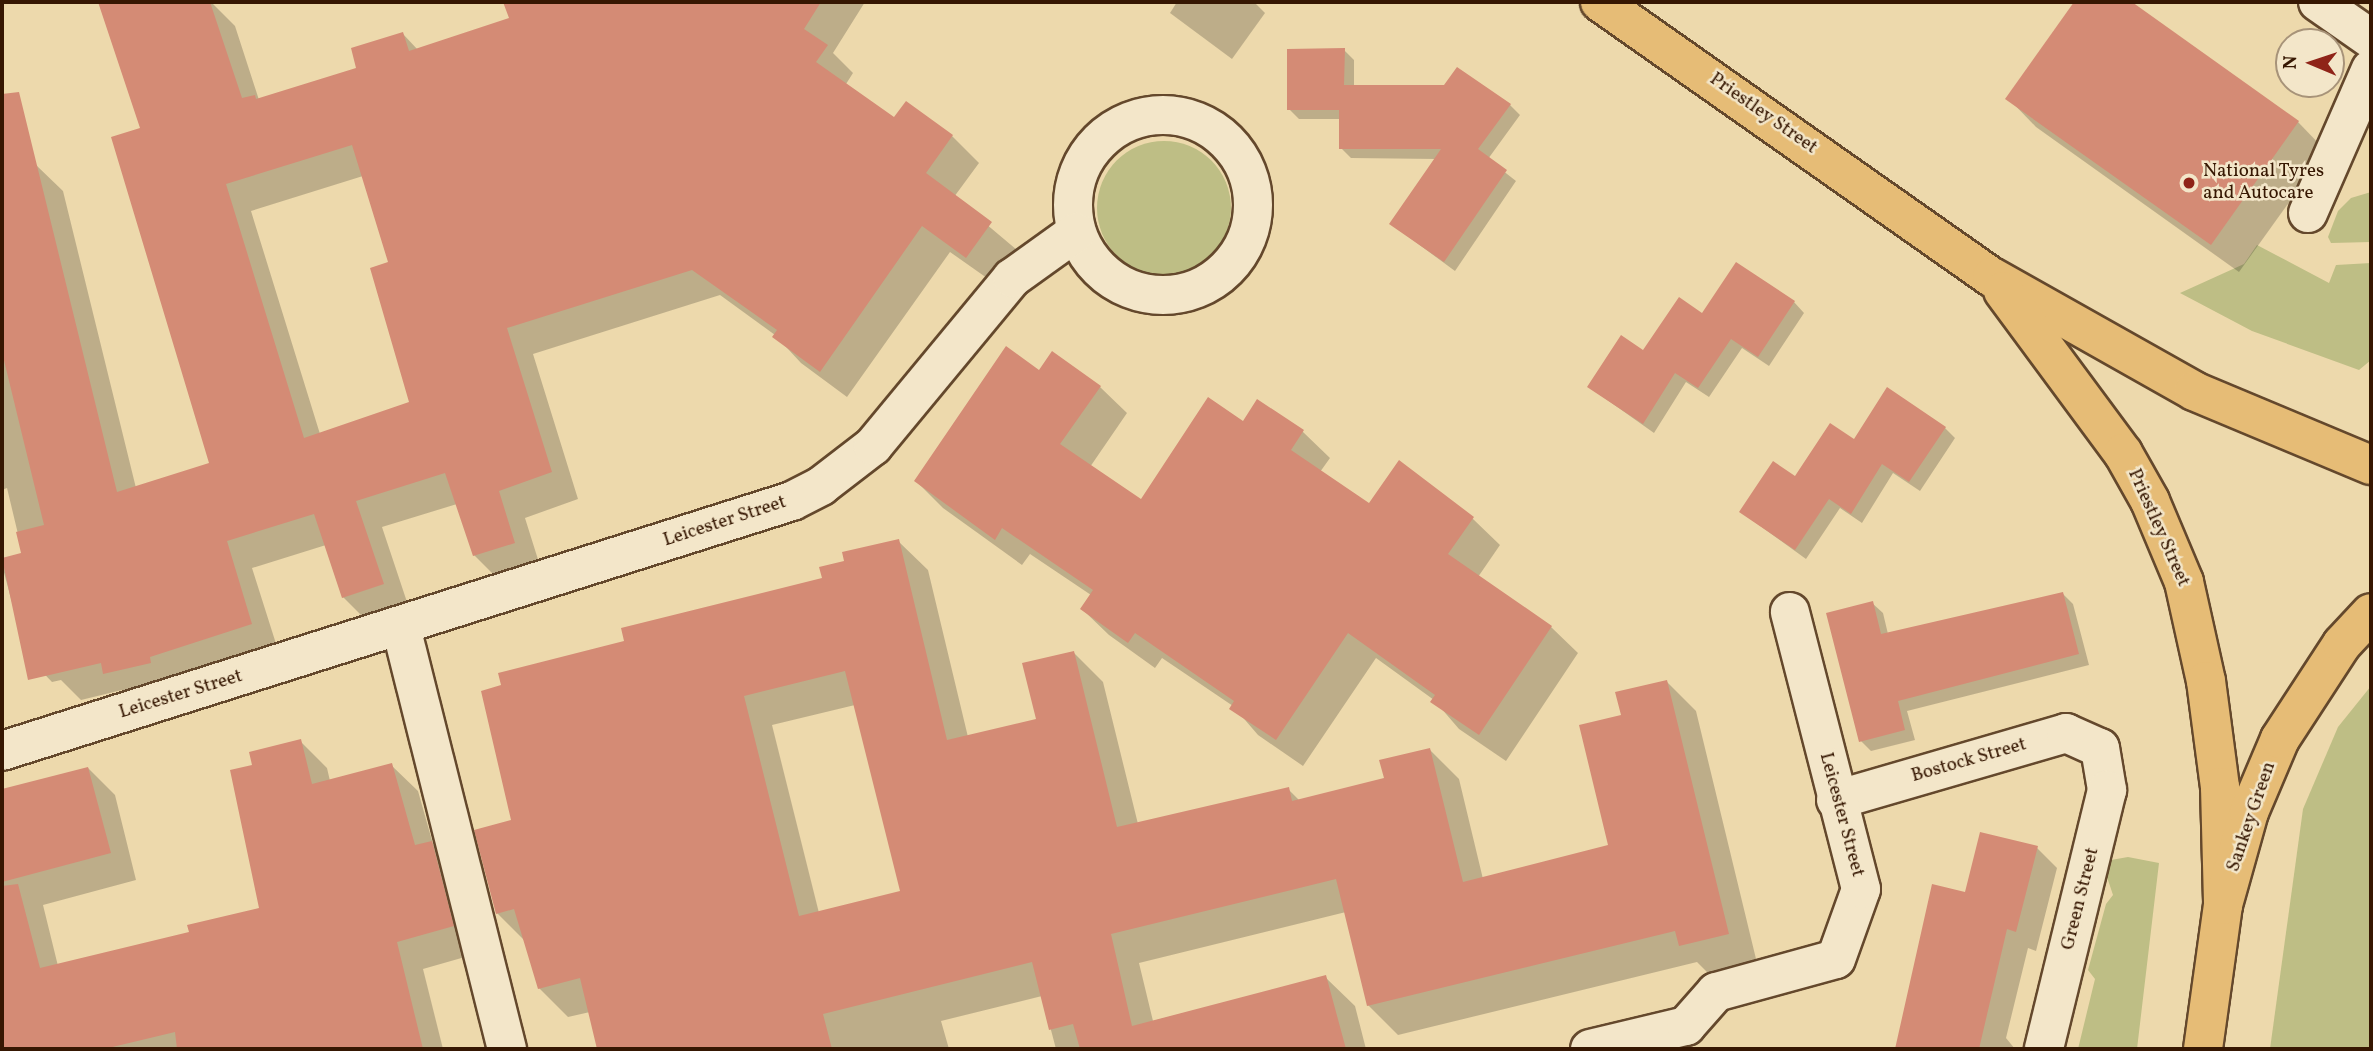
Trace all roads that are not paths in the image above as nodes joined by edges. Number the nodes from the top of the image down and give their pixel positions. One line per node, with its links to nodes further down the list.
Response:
1 (1600, 2): 8 (highway, Priestley Street)
2 (2318, 2): 3 (street)
3 (2371, 39)
4 (2371, 69): 5 (street)
5 (2357, 143): 6 (street)
6 (2308, 213)
7 (1076, 232): 7 (street); 12 (street, Leicester Street)
8 (1992, 277): 9 (highway, Priestley Street); 16 (highway, Priestley Street)
9 (2371, 465)
10 (1790, 612): 15 (street, Leicester Street)
11 (2371, 613): 16 (highway, Sankey Green)
12 (401, 627): 14 (street, Leicester Street); 17 (street)
13 (2101, 748): 15 (street, Bostock Street); 19 (street, Green Street)
14 (2, 751)
15 (1836, 800): 18 (street, Leicester Street)
16 (2223, 905): 20 (highway, Sankey Green)
17 (508, 1049)
18 (1590, 1049)
19 (2044, 1049)
20 (2203, 1049)

